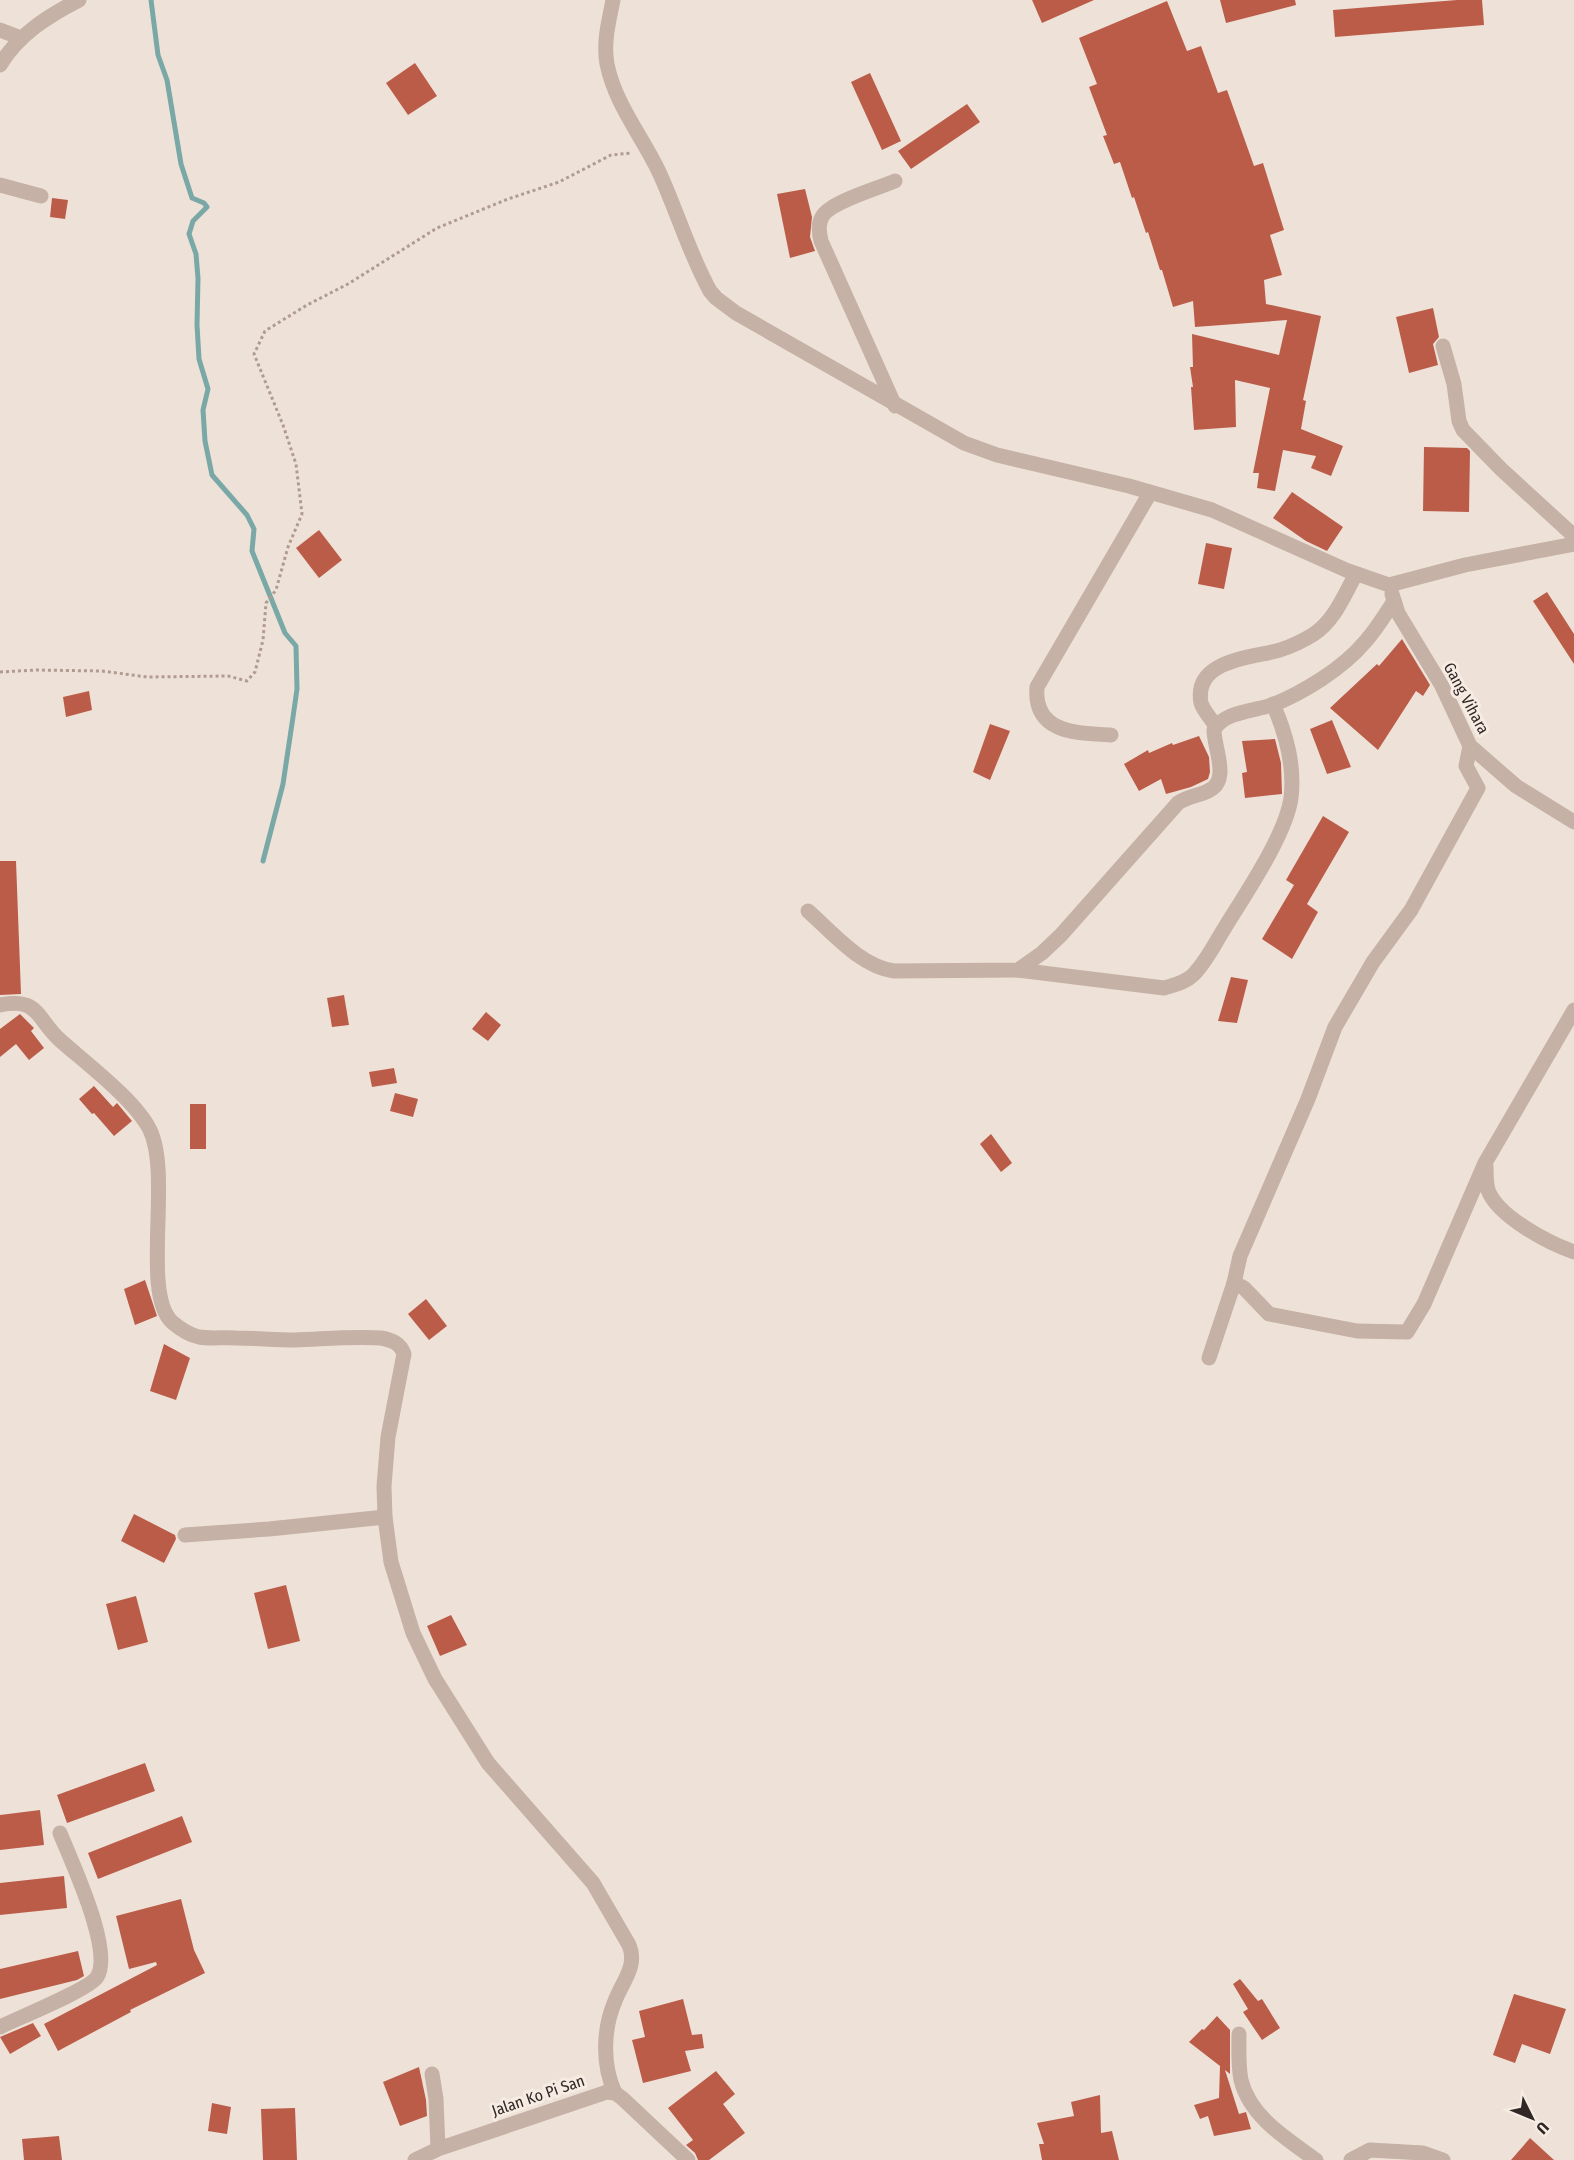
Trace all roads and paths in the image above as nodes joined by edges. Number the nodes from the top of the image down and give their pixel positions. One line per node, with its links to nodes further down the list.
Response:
1 (79, 0): 4 (street)
2 (613, 0): 6 (street)
3 (0, 30): 4 (street)
4 (21, 38): 5 (street)
5 (0, 65)
6 (655, 163): 11 (street); 18 (path)
7 (895, 181): 11 (street)
8 (0, 185): 9 (street)
9 (41, 196)
10 (1443, 346): 13 (street)
11 (895, 406): 12 (street)
12 (1150, 493): 15 (street); 21 (street)
13 (1574, 536)
14 (1574, 544): 16 (street)
15 (1356, 574): 16 (street); 20 (street)
16 (1389, 585): 17 (street, Gang Vihara)
17 (1394, 601): 19 (street); 22 (street, Gang Vihara)
18 (0, 672)
19 (1273, 704): 20 (street); 25 (street)
20 (1216, 726): 25 (street)
21 (1112, 735)
22 (1470, 746): 23 (street, Gang Vihara); 30 (street)
23 (1574, 822)
24 (808, 911): 25 (street)
25 (1018, 970)
26 (0, 1005): 32 (street)
27 (1574, 1010): 28 (street)
28 (1485, 1163): 29 (street); 30 (street)
29 (1574, 1252)
30 (1234, 1283): 31 (street)
31 (1209, 1358)
32 (385, 1517): 33 (street); 38 (street)
33 (185, 1534)
34 (60, 1833): 35 (street)
35 (0, 2027)
36 (1239, 2034): 42 (street)
37 (432, 2074): 39 (street)
38 (615, 2093): 39 (street, Jalan Ko Pi San); 41 (street)
39 (438, 2149): 40 (street, Jalan Ko Pi San)
40 (416, 2160)
41 (688, 2160)
42 (1316, 2160)
43 (1351, 2160): 44 (street)
44 (1443, 2160)

